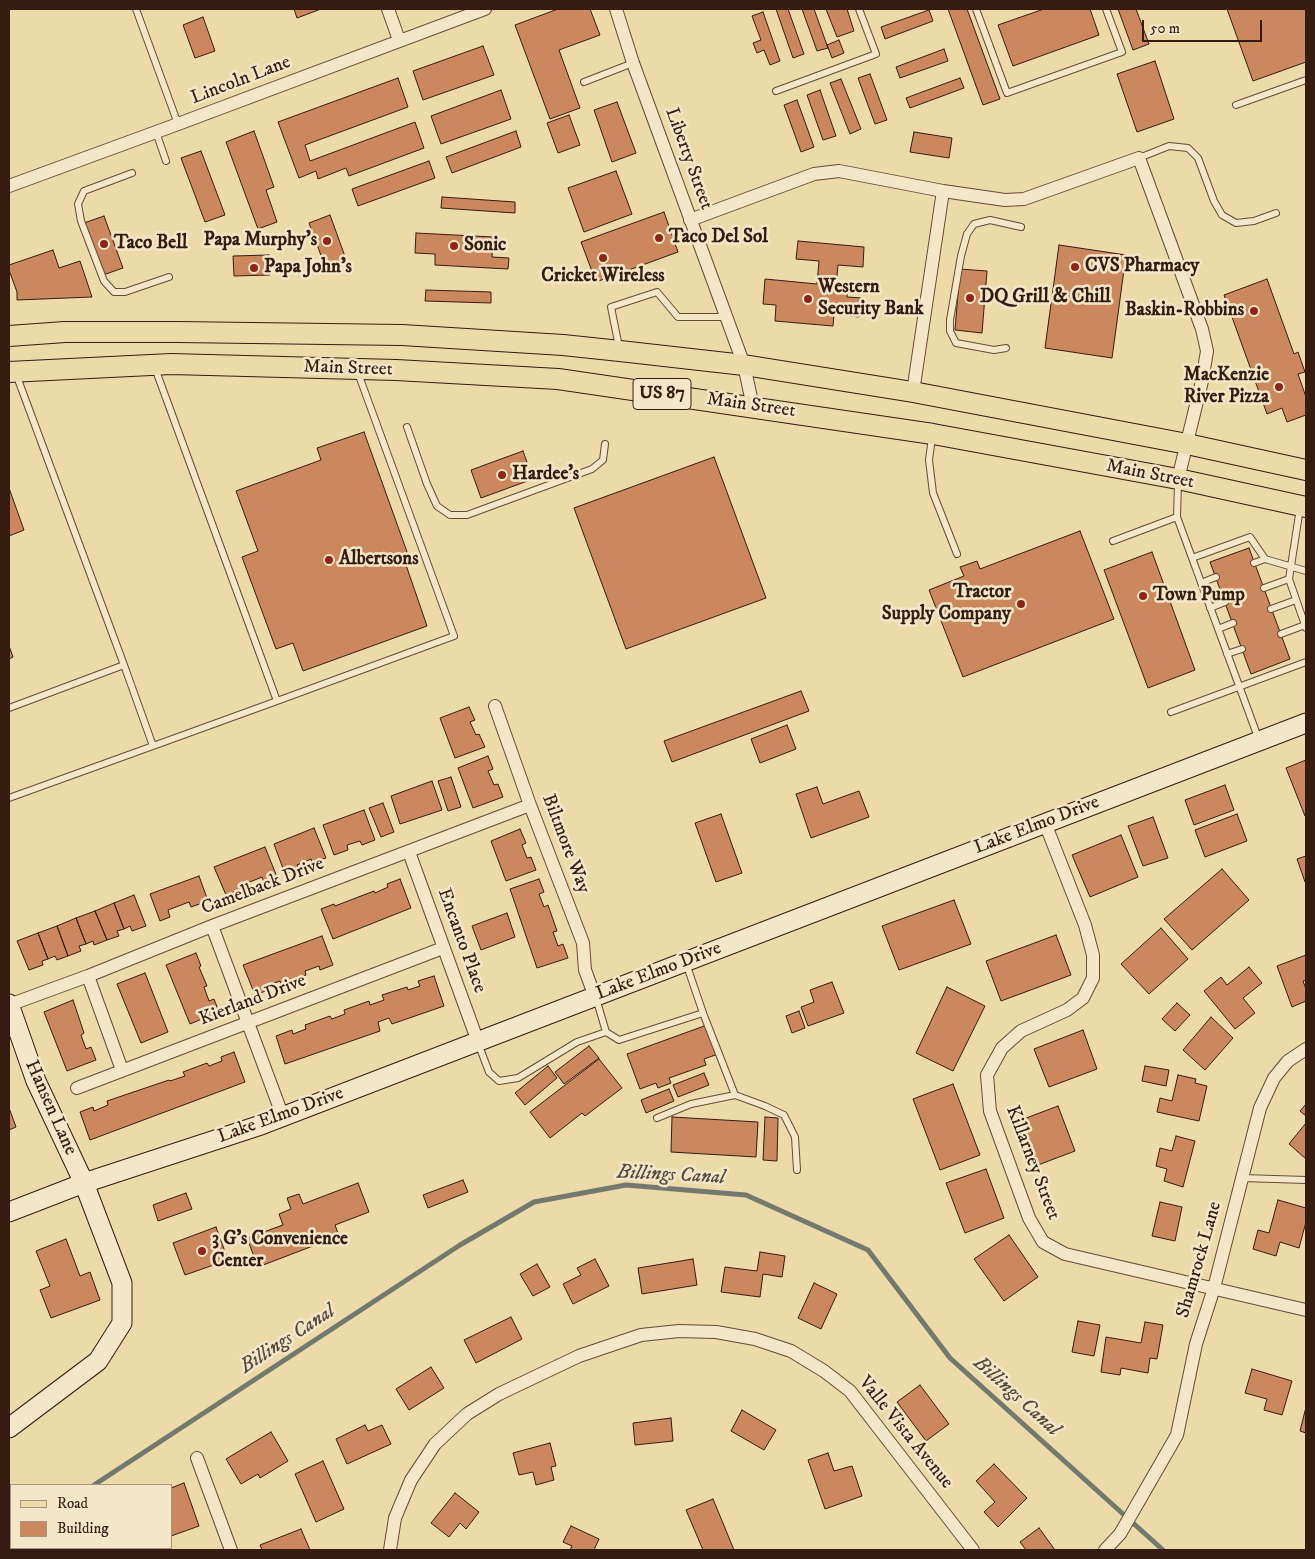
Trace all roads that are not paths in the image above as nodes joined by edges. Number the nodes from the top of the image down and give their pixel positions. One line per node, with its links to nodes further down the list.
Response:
1 (136, 9): 14 (lane)
2 (388, 9): 8 (street)
3 (485, 9): 8 (street, Lincoln Lane)
4 (616, 9): 9 (street, Liberty Street)
5 (859, 9): 12 (lane)
6 (976, 9): 7 (lane)
7 (1106, 9)
8 (399, 40): 14 (street, Lincoln Lane)
9 (633, 63): 11 (lane); 22 (street, Liberty Street)
10 (1306, 80): 13 (lane)
11 (584, 82)
12 (776, 91)
13 (1236, 106)
14 (178, 124): 15 (street, Lincoln Lane)
15 (156, 132): 17 (lane); 19 (street, Lincoln Lane)
16 (1139, 158): 20 (street); 21 (lane); 38 (street)
17 (166, 160)
18 (132, 173): 24 (lane)
19 (9, 186)
20 (943, 191): 22 (street); 33 (street)
21 (1276, 214)
22 (690, 220): 25 (street, Liberty Street)
23 (1021, 227): 27 (lane)
24 (169, 277)
25 (726, 317): 28 (lane); 30 (street, Liberty Street)
26 (9, 336): 28 (main road, Main Street / US 87)
27 (1006, 348)
28 (620, 351): 30 (main road, Main Street / US 87)
29 (154, 365): 31 (main road, Main Street / US 87); 32 (main road, Main Street / US 87); 67 (lane)
30 (744, 365): 33 (main road, Main Street / US 87); 34 (street, Liberty Street)
31 (356, 369): 34 (main road, Main Street / US 87); 67 (lane)
32 (12, 372): 65 (lane)
33 (913, 392): 38 (main road, Main Street / US 87)
34 (753, 406): 36 (main road, Main Street / US 87)
35 (407, 427): 37 (lane)
36 (933, 434): 40 (main road, Main Street / US 87); 44 (lane)
37 (605, 444)
38 (1187, 444): 39 (main road, Main Street / US 87); 40 (street)
39 (1306, 470)
40 (1178, 480): 41 (main road, Main Street / US 87); 42 (lane)
41 (1303, 506): 48 (lane)
42 (1177, 518): 43 (lane); 45 (lane)
43 (1112, 542)
44 (957, 554)
45 (1192, 558): 46 (lane); 52 (lane)
46 (1265, 559): 47 (lane); 48 (lane)
47 (1254, 563)
48 (1291, 566): 49 (lane); 51 (lane)
49 (1306, 571)
50 (1216, 577): 52 (lane)
51 (1288, 579): 53 (lane); 54 (lane)
52 (1201, 583): 56 (lane)
53 (1264, 588)
54 (1296, 600): 57 (lane); 59 (lane)
55 (1225, 602): 56 (lane)
56 (1210, 608): 60 (lane)
57 (1271, 609)
58 (1232, 623): 60 (lane)
59 (1306, 626): 61 (lane)
60 (1218, 629): 63 (lane)
61 (1281, 634)
62 (1242, 649): 63 (lane)
63 (1227, 654): 66 (lane)
64 (1306, 662): 66 (lane)
65 (124, 666): 69 (lane); 73 (lane)
66 (1239, 687): 70 (lane); 72 (lane)
67 (277, 701): 73 (lane)
68 (495, 706): 75 (street, Biltmore Way)
69 (9, 708)
70 (1171, 712)
71 (1306, 723): 72 (main road, Lake Elmo Drive)
72 (1259, 741): 76 (main road, Lake Elmo Drive)
73 (153, 746): 74 (lane)
74 (9, 798)
75 (530, 805): 77 (street, Camelback Drive); 82 (street, Biltmore Way)
76 (1045, 824): 80 (main road, Lake Elmo Drive); 99 (street, Killarney Street)
77 (409, 852): 78 (street, Camelback Drive); 79 (street, Encanto Place)
78 (212, 926): 81 (street, Camelback Drive); 85 (street)
79 (443, 948): 85 (street, Kierland Drive); 87 (street, Encanto Place)
80 (686, 962): 82 (main road, Lake Elmo Drive); 84 (lane)
81 (88, 976): 83 (street, Camelback Drive); 89 (street)
82 (595, 996): 86 (lane); 87 (main road, Lake Elmo Drive)
83 (9, 1004): 97 (main road, Hansen Lane)
84 (703, 1013): 86 (lane); 91 (lane)
85 (248, 1023): 89 (street, Kierland Drive); 92 (street)
86 (606, 1032): 87 (lane)
87 (478, 1042): 92 (main road, Lake Elmo Drive)
88 (1306, 1049): 95 (street, Shamrock Lane)
89 (122, 1070): 90 (street, Kierland Drive)
90 (77, 1088)
91 (735, 1095): 93 (lane); 94 (lane)
92 (283, 1117): 97 (main road, Lake Elmo Drive)
93 (657, 1118)
94 (797, 1170)
95 (1242, 1178): 96 (lane); 99 (street, Shamrock Lane)
96 (1306, 1180)
97 (84, 1183): 98 (main road, Lake Elmo Drive); 101 (main road, Hansen Lane)
98 (9, 1212)
99 (1214, 1288): 100 (street, Killarney Street); 106 (street, Shamrock Lane)
100 (1306, 1310)
101 (9, 1428)
102 (197, 1458): 103 (street)
103 (231, 1550)
104 (390, 1550): 105 (street, Valle Vista Avenue)
105 (973, 1550)
106 (1105, 1550)

